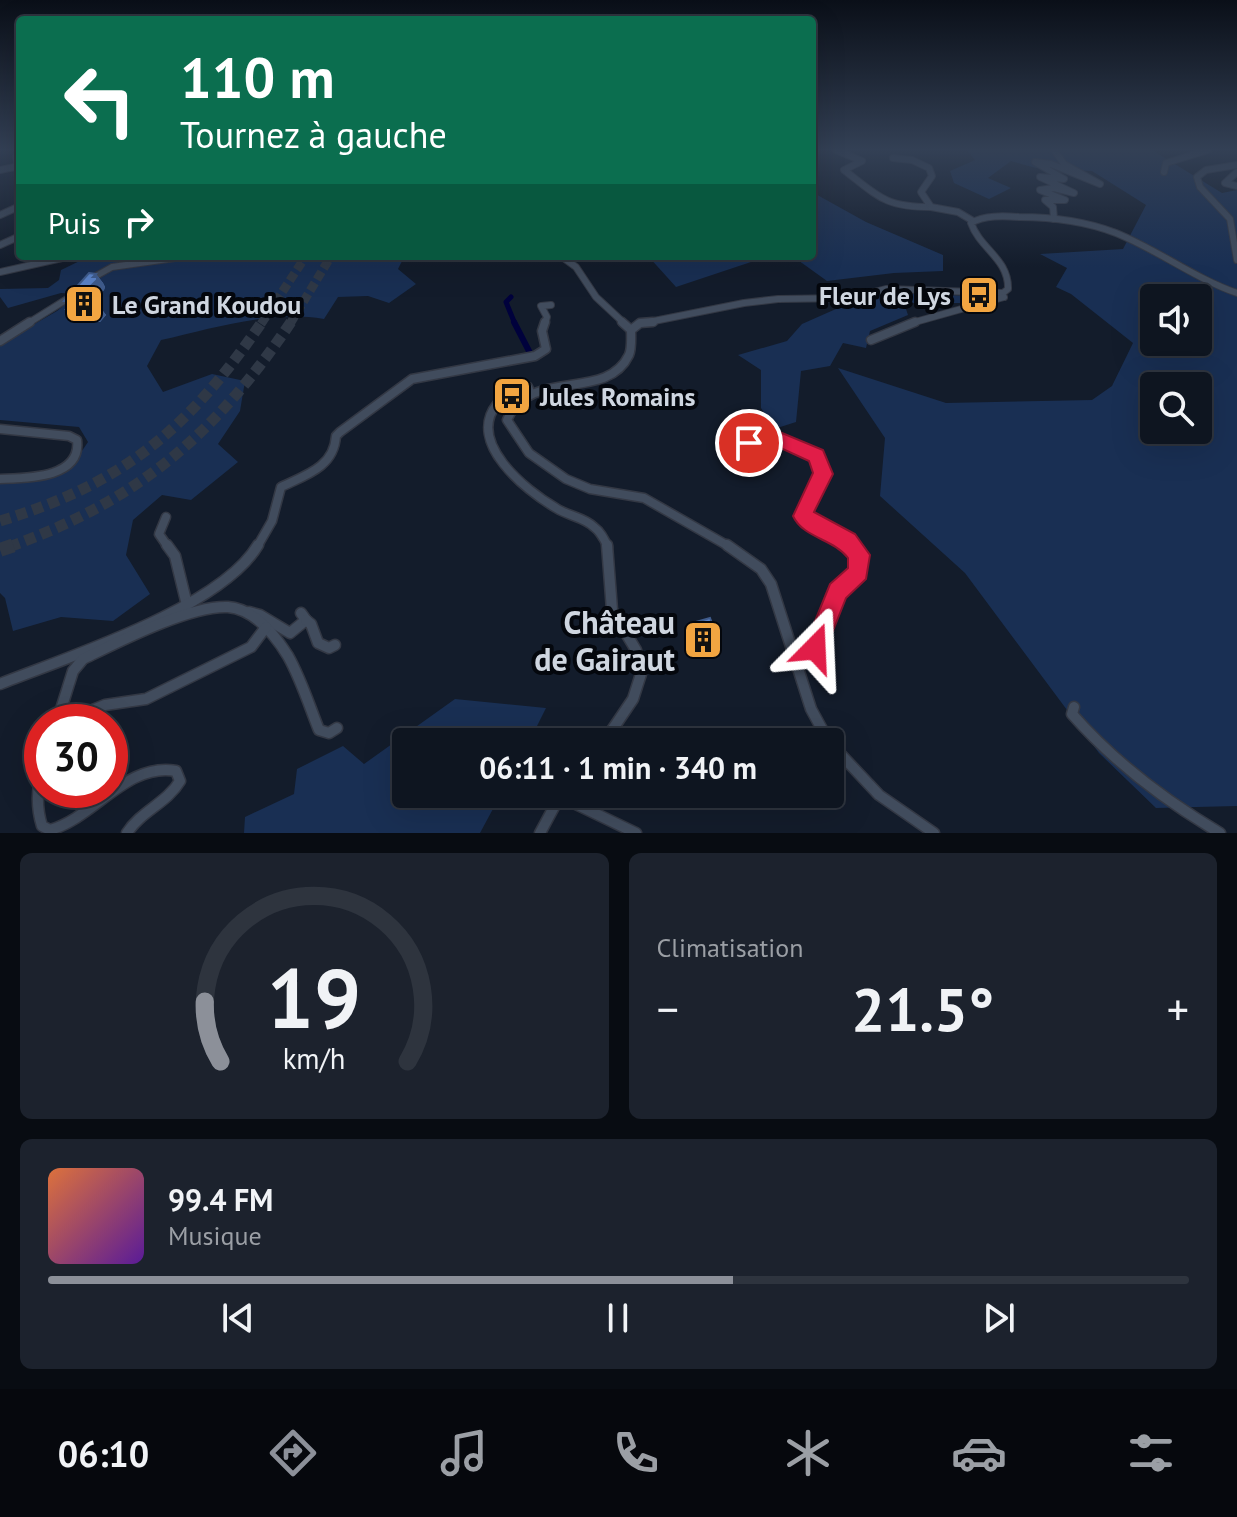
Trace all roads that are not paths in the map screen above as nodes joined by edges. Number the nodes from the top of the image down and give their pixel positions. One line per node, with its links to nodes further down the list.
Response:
1 (867, 189): 7 (street)
2 (923, 189): 7 (street)
3 (1048, 189): 8 (street)
4 (1057, 189): 5 (street)
5 (1065, 189)
6 (1202, 189): 13 (street)
7 (931, 207): 9 (street)
8 (1054, 219): 9 (street); 16 (street)
9 (973, 221): 15 (street)
10 (41, 260): 14 (street)
11 (164, 260): 20 (street)
12 (566, 260): 18 (street)
13 (1237, 260)
14 (0, 272)
15 (1003, 293): 18 (street); 19 (street)
16 (1237, 293)
17 (551, 305): 26 (street)
18 (631, 330): 21 (street)
19 (871, 340)
20 (0, 341)
21 (530, 392): 30 (street); 36 (street)
22 (0, 429): 24 (street)
23 (735, 454): 30 (street)
24 (0, 479)
25 (166, 517): 26 (street)
26 (187, 605): 31 (street)
27 (244, 612): 28 (street); 29 (street); 32 (street)
28 (266, 627): 33 (street); 35 (street)
29 (335, 645)
30 (794, 657): 37 (street)
31 (0, 684)
32 (63, 704)
33 (112, 704)
34 (1074, 707): 48 (street)
35 (337, 728)
36 (613, 728)
37 (821, 728)
38 (844, 757): 47 (street)
39 (128, 781): 44 (street)
40 (37, 808): 41 (street)
41 (95, 808)
42 (553, 808): 45 (street)
43 (586, 808): 46 (street)
44 (127, 833)
45 (540, 833)
46 (636, 833)
47 (934, 833)
48 (1220, 833)

